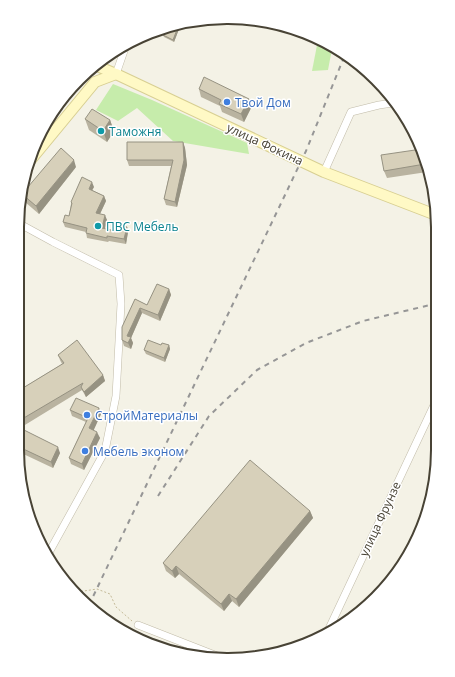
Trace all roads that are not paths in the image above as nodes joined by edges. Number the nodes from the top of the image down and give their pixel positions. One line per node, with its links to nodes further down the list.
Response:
1 (123, 52): 3 (street)
2 (102, 68): 3 (main road, улица Фокина)
3 (116, 74): 6 (main road); 8 (main road, улица Фокина)
4 (389, 104): 8 (street)
5 (49, 129): 6 (street)
6 (55, 131): 7 (main road)
7 (39, 150)
8 (324, 172): 9 (main road, улица Фокина)
9 (431, 213)
10 (24, 226): 12 (street)
11 (431, 411): 14 (street, улица Фрунзе)
12 (50, 550)
13 (138, 625): 15 (street)
14 (330, 625)
15 (207, 652)

